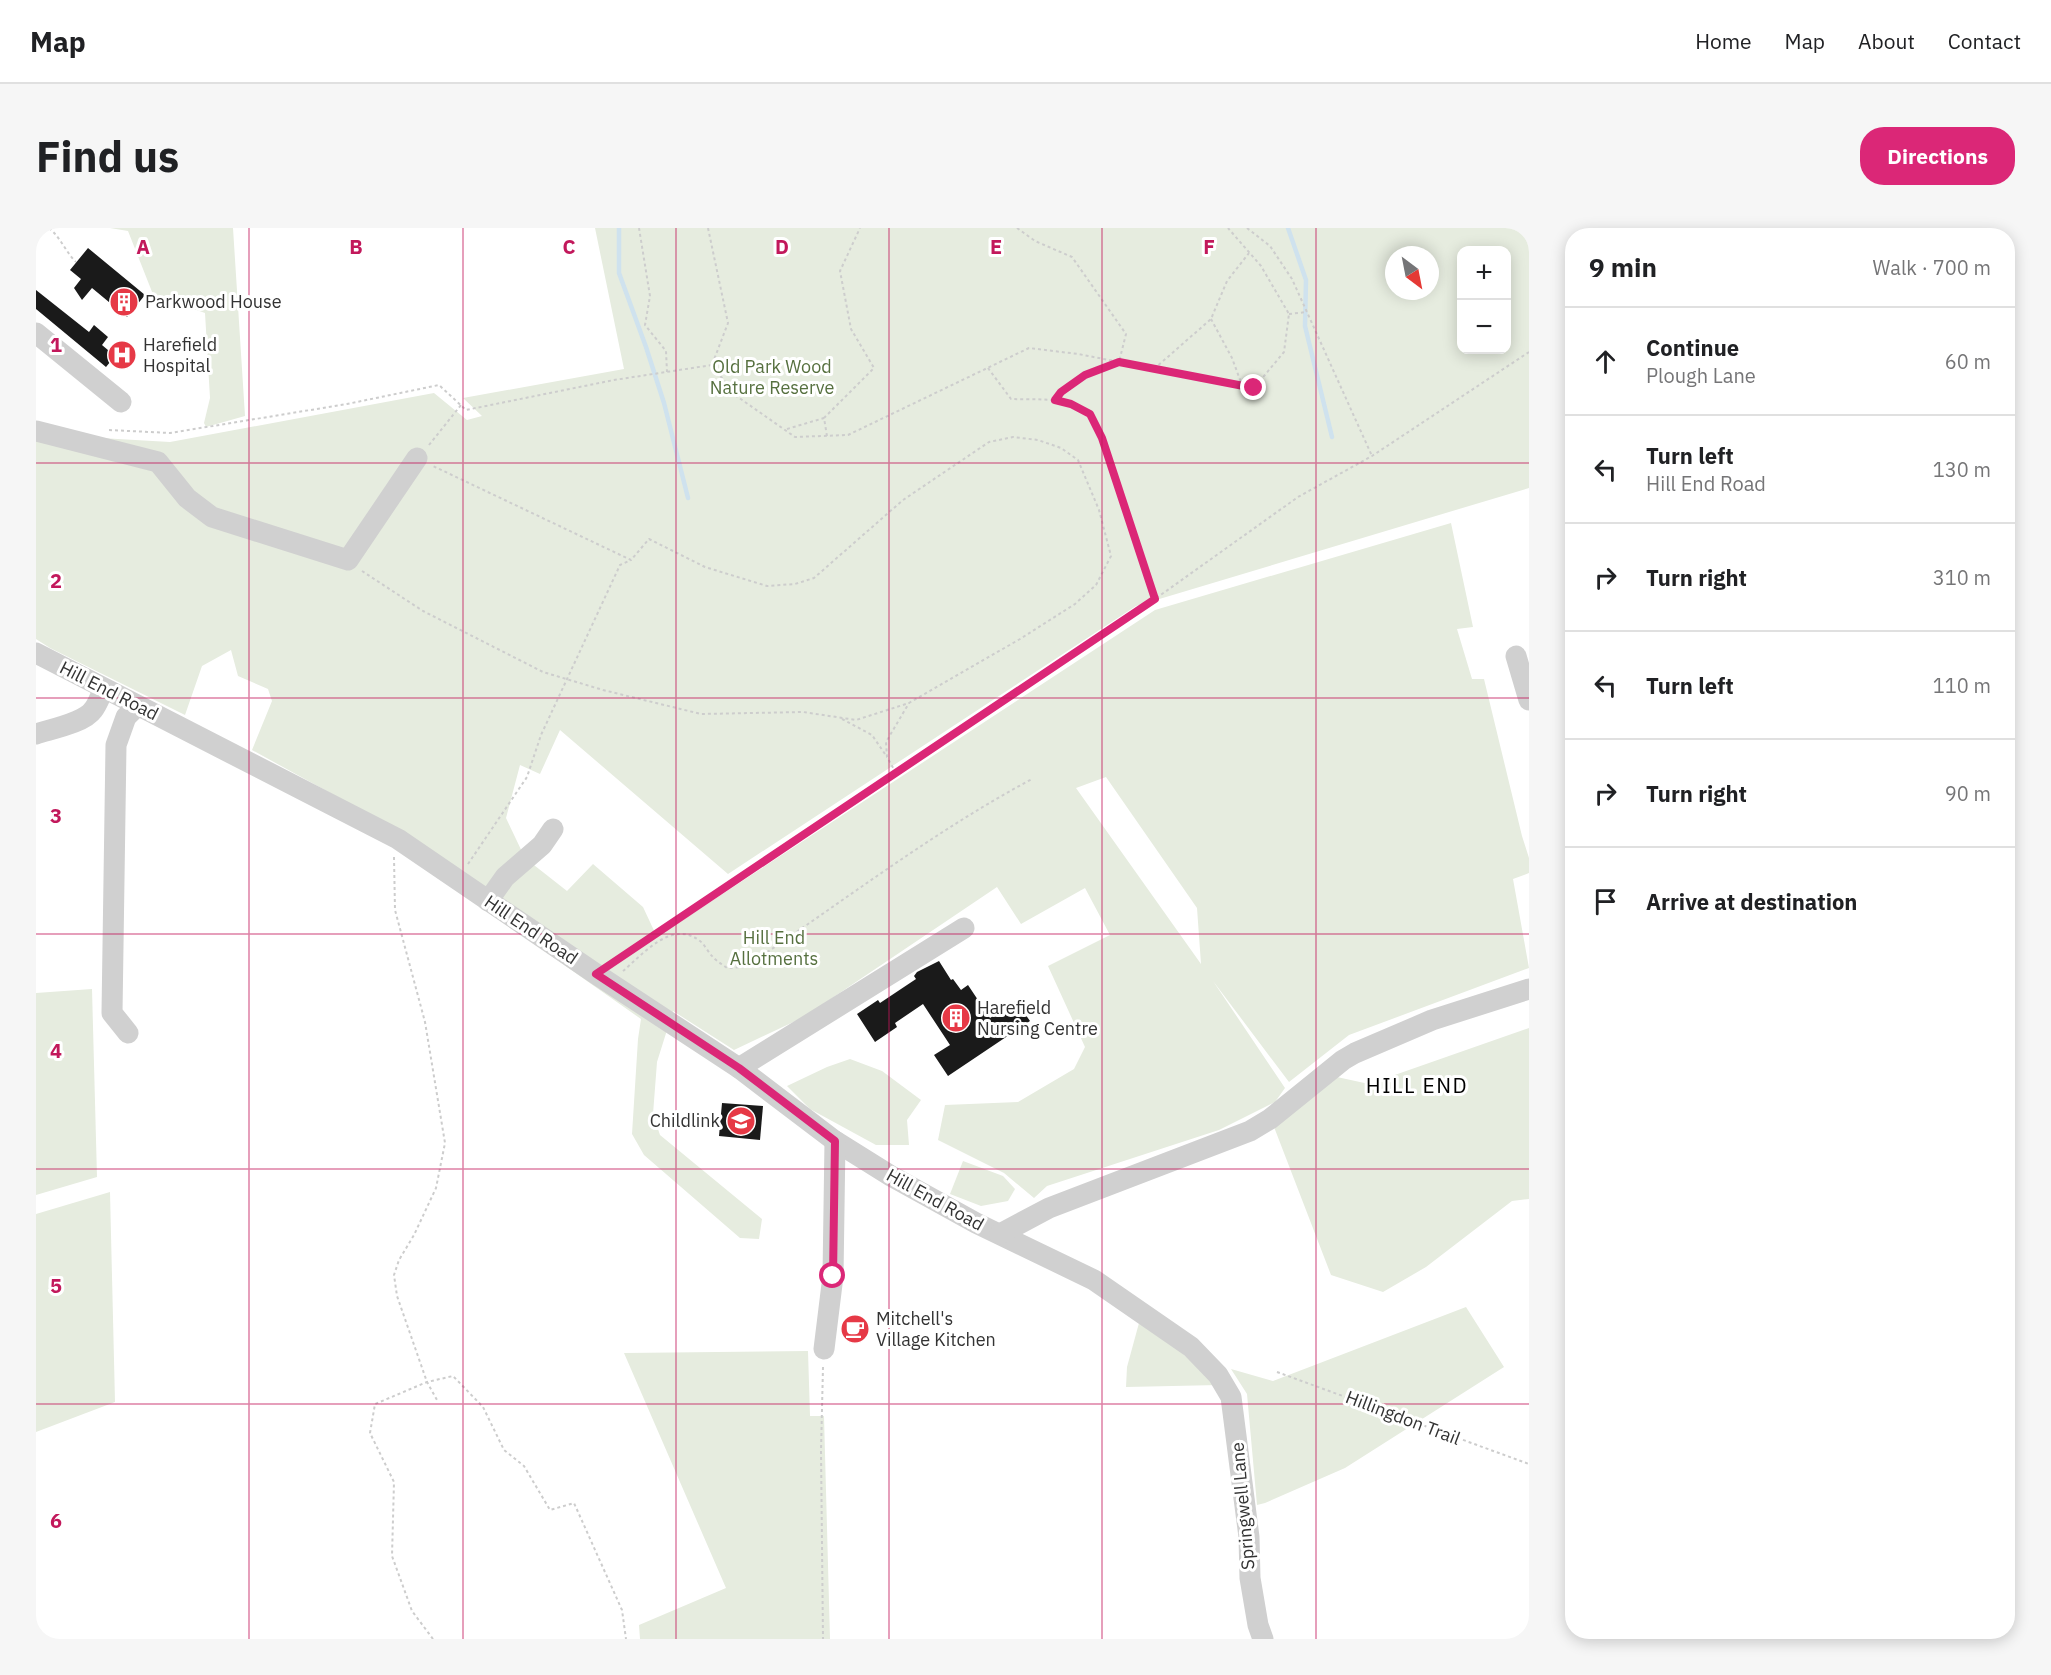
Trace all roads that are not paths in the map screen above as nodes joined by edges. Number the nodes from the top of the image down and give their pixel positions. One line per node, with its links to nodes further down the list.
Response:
1 (36, 333): 2 (street)
2 (122, 402)
3 (36, 431): 4 (street)
4 (417, 458)
5 (36, 653): 7 (street, Hill End Road)
6 (1516, 656): 8 (street)
7 (104, 689): 9 (street, Hill End Road); 10 (street)
8 (1529, 700)
9 (137, 706): 12 (street, Hill End Road); 15 (street)
10 (36, 734)
11 (553, 829): 12 (street)
12 (488, 901): 16 (street, Hill End Road)
13 (964, 928): 16 (street)
14 (1529, 988): 18 (street)
15 (128, 1033)
16 (739, 1068): 17 (street, Hill End Road)
17 (835, 1141): 18 (street, Hill End Road); 19 (street)
18 (1000, 1234): 20 (street, Hill End Road)
19 (824, 1349)
20 (1218, 1375): 21 (street, Springwell Lane)
21 (1263, 1639)

